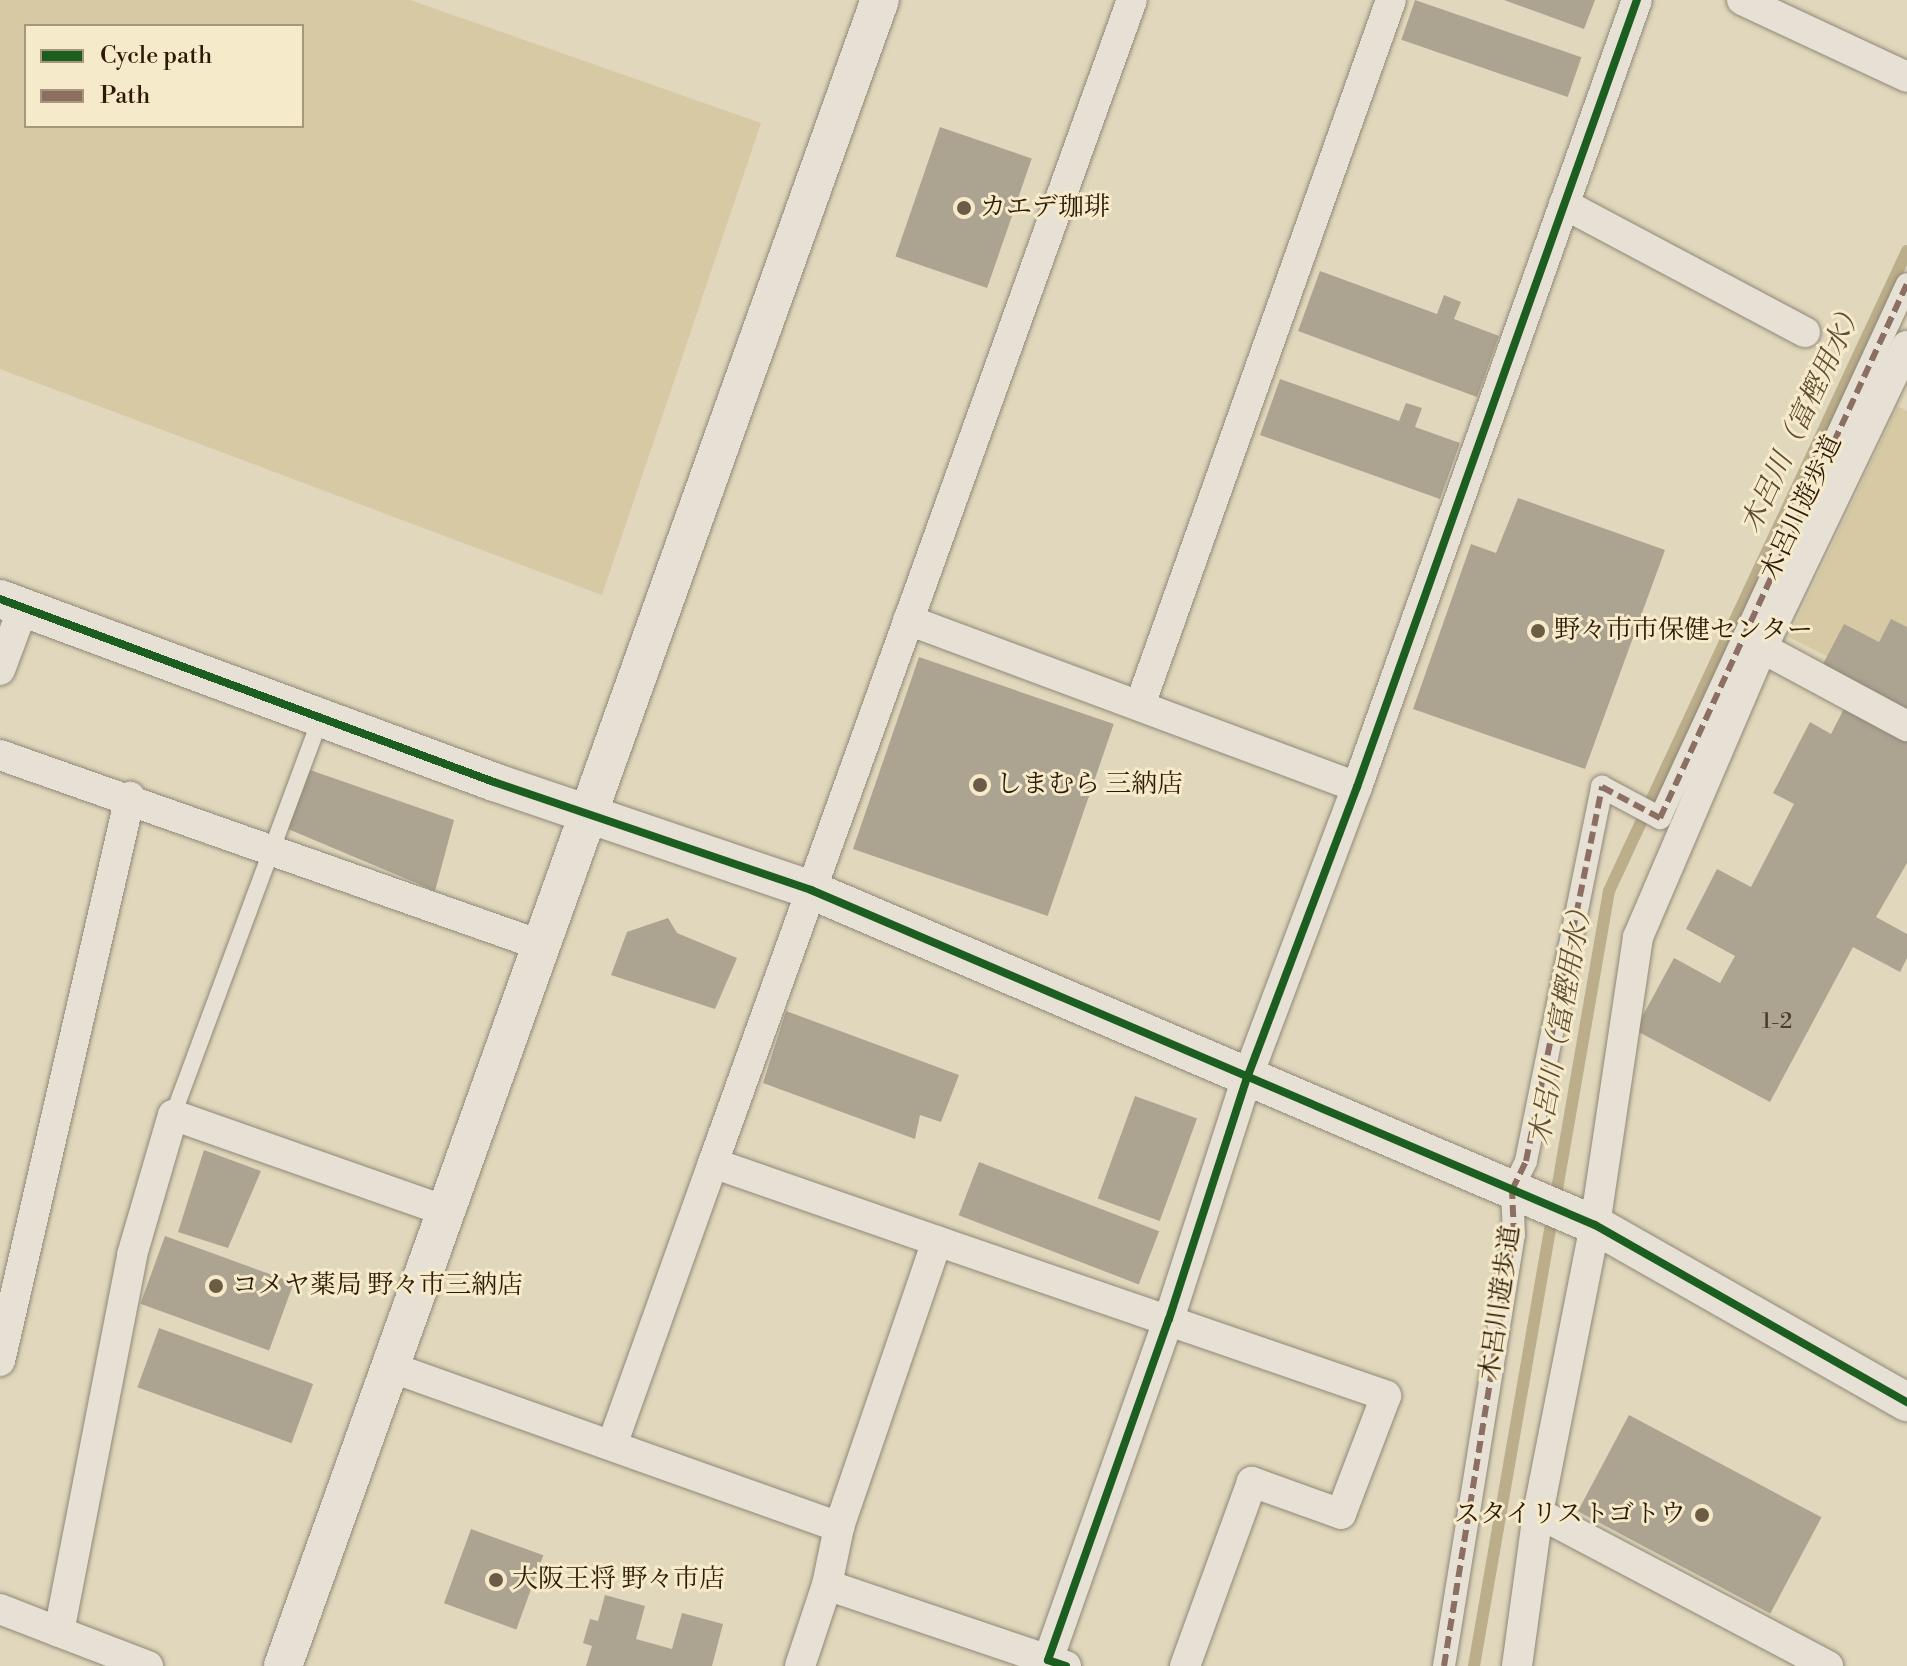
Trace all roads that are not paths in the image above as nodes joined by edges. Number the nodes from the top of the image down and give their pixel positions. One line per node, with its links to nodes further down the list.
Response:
1 (880, 0): 22 (street)
2 (1132, 0): 13 (street)
3 (1391, 0): 16 (street)
4 (1637, 0): 7 (street)
5 (1742, 0): 6 (street)
6 (1907, 77)
7 (1564, 204): 9 (street); 20 (street)
8 (1907, 284): 29 (street, 木呂川遊歩道)
9 (1805, 332)
10 (1907, 346): 11 (street)
11 (1899, 383): 14 (street)
12 (12, 604): 15 (street); 17 (street)
13 (908, 620): 16 (street); 24 (street)
14 (1762, 648): 18 (street); 31 (street)
15 (0, 670)
16 (1140, 705): 20 (street)
17 (321, 718): 22 (street); 23 (lane)
18 (1907, 726)
19 (0, 755): 21 (street)
20 (1357, 787): 26 (street)
21 (130, 797): 23 (street); 34 (street)
22 (587, 814): 24 (street); 25 (street)
23 (270, 847): 25 (street); 27 (lane)
24 (811, 890): 26 (street); 28 (street)
25 (543, 946): 30 (street)
26 (1247, 1078): 29 (street); 33 (street)
27 (173, 1115): 30 (street); 42 (street)
28 (713, 1163): 32 (street); 37 (street)
29 (1519, 1192): 31 (street); 48 (street, 木呂川遊歩道)
30 (448, 1212): 35 (street)
31 (1578, 1218): 36 (street); 38 (street)
32 (937, 1241): 33 (street); 39 (street)
33 (1169, 1319): 43 (street); 47 (street)
34 (0, 1361)
35 (390, 1367): 37 (street); 45 (street)
36 (1907, 1402)
37 (612, 1445): 39 (street)
38 (1538, 1513): 49 (street); 50 (street)
39 (839, 1527): 40 (street)
40 (827, 1585): 43 (street); 46 (street)
41 (0, 1609): 42 (street)
42 (59, 1632): 44 (street)
43 (1057, 1663)
44 (148, 1666)
45 (283, 1666)
46 (800, 1666)
47 (1185, 1666)
48 (1444, 1666)
49 (1517, 1666)
50 (1828, 1666)

